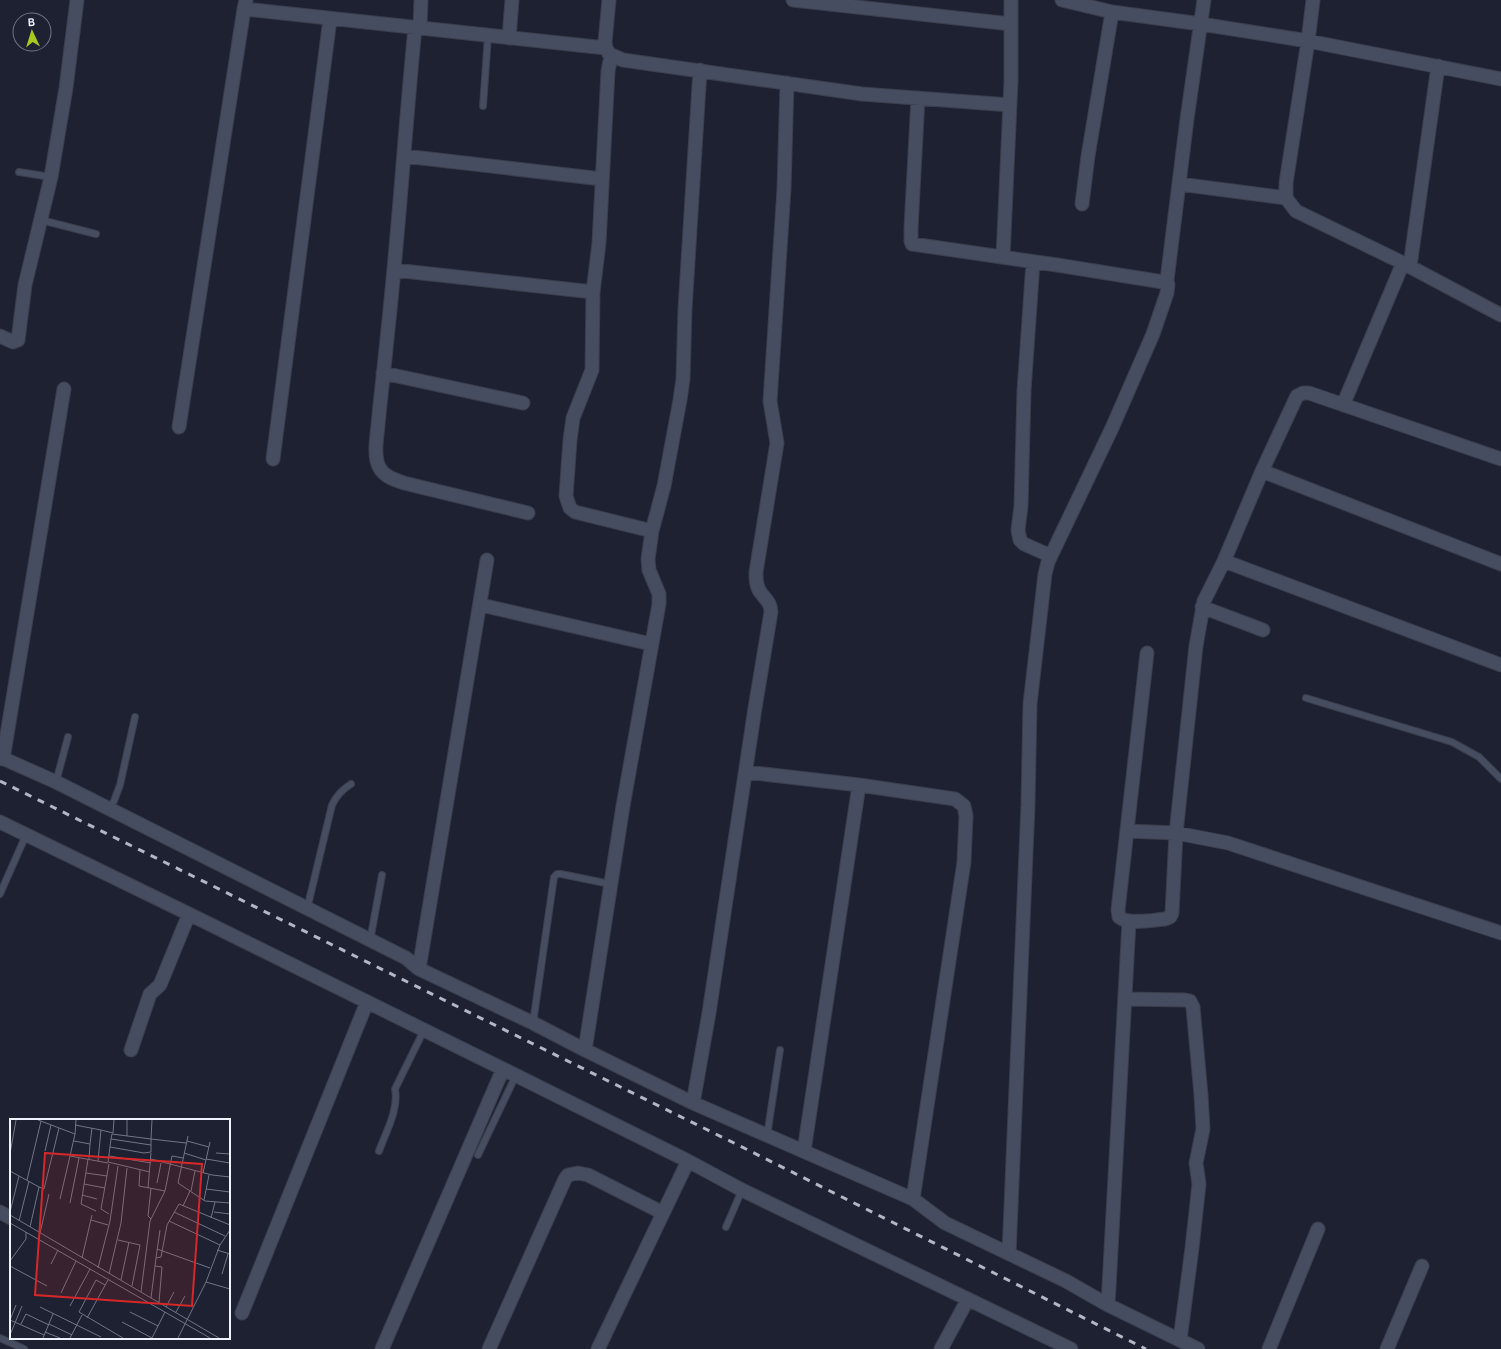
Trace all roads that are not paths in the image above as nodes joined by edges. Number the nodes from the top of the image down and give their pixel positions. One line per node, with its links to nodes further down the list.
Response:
1 (77, 0): 29 (street)
2 (420, 0): 15 (street)
3 (512, 0): 17 (street)
4 (608, 0): 19 (street)
5 (793, 0): 13 (street)
6 (1011, 0): 13 (street)
7 (1062, 0): 11 (street)
8 (1204, 0): 14 (street)
9 (1313, 0): 18 (street)
10 (245, 5): 12 (street); 48 (street)
11 (1112, 12): 14 (street); 33 (street)
12 (330, 19): 15 (street); 49 (street)
13 (1011, 24): 26 (street)
14 (1201, 24): 18 (street); 31 (street)
15 (418, 28): 16 (street); 27 (street)
16 (488, 36): 17 (street); 25 (lane)
17 (509, 38): 19 (street)
18 (1308, 41): 20 (street); 32 (street)
19 (609, 52): 21 (street); 30 (street)
20 (1438, 66): 22 (street); 38 (street)
21 (700, 70): 23 (street); 53 (street)
22 (1501, 80)
23 (787, 83): 24 (street); 68 (street)
24 (918, 98): 26 (street); 36 (street)
25 (483, 106)
26 (1010, 106): 36 (street)
27 (404, 156): 30 (street); 39 (street)
28 (19, 172): 29 (lane)
29 (51, 177): 34 (street)
30 (602, 179): 41 (street)
31 (1179, 184): 32 (street); 40 (street)
32 (1286, 198): 38 (street)
33 (1082, 204)
34 (41, 220): 35 (lane); 43 (street)
35 (96, 234)
36 (1003, 257): 37 (street)
37 (1033, 262): 40 (street); 54 (street)
38 (1406, 265): 42 (street); 47 (street)
39 (394, 270): 41 (street); 44 (street)
40 (1166, 281): 54 (street)
41 (593, 292): 53 (street)
42 (1501, 315)
43 (0, 336)
44 (383, 373): 46 (street); 52 (street)
45 (64, 389): 67 (street)
46 (523, 403)
47 (1343, 405): 50 (street); 51 (street)
48 (179, 427)
49 (272, 459)
50 (1501, 459)
51 (1262, 471): 56 (street); 57 (street)
52 (528, 513)
53 (652, 531): 61 (street)
54 (1051, 556): 109 (street)
55 (487, 560): 58 (street)
56 (1224, 561): 59 (street); 63 (street)
57 (1501, 564)
58 (481, 605): 61 (street); 86 (street)
59 (1202, 607): 60 (street); 76 (street)
60 (1263, 630)
61 (651, 644): 79 (street)
62 (1147, 653): 75 (street)
63 (1501, 665)
64 (1306, 698): 69 (lane)
65 (135, 717): 73 (lane)
66 (68, 737): 70 (lane)
67 (2, 758): 70 (street)
68 (746, 772): 72 (street); 96 (street)
69 (1501, 779)
70 (56, 782): 73 (street)
71 (351, 784): 81 (lane)
72 (859, 785): 99 (street); 103 (street)
73 (109, 809): 81 (street)
74 (0, 822): 77 (street)
75 (1127, 831): 76 (street); 83 (street)
76 (1176, 833): 83 (street); 84 (street)
77 (26, 835): 80 (lane); 82 (street)
78 (382, 874): 85 (lane)
79 (610, 884): 89 (lane); 92 (street)
80 (0, 894)
81 (307, 909): 85 (street)
82 (189, 914): 88 (street); 91 (street)
83 (1129, 922): 87 (street)
84 (1501, 933)
85 (370, 941): 86 (street)
86 (419, 969): 89 (street)
87 (1126, 999): 112 (street); 115 (street)
88 (367, 1002): 90 (street); 113 (street)
89 (533, 1023): 92 (street)
90 (424, 1030): 94 (street); 98 (lane)
91 (132, 1050)
92 (585, 1050): 96 (street)
93 (780, 1050): 97 (lane)
94 (503, 1069): 95 (street); 117 (street)
95 (516, 1076): 100 (lane); 101 (street)
96 (694, 1104): 97 (street)
97 (767, 1136): 99 (street)
98 (379, 1151)
99 (804, 1151): 103 (street)
100 (478, 1155)
101 (688, 1161): 102 (street); 105 (street)
102 (742, 1190): 107 (lane); 111 (street)
103 (912, 1199): 109 (street)
104 (0, 1212): 106 (street)
105 (663, 1214): 118 (street); 119 (street)
106 (10, 1217)
107 (726, 1227)
108 (1318, 1230): 123 (street)
109 (1009, 1254): 112 (street)
110 (1422, 1266): 124 (street)
111 (968, 1299): 120 (street); 121 (street)
112 (1108, 1306): 115 (street)
113 (242, 1313)
114 (0, 1338): 116 (lane)
115 (1180, 1340): 122 (street)
116 (24, 1349)
117 (382, 1349)
118 (489, 1349)
119 (598, 1349)
120 (941, 1349)
121 (1071, 1349)
122 (1198, 1349)
123 (1268, 1349)
124 (1387, 1349)

